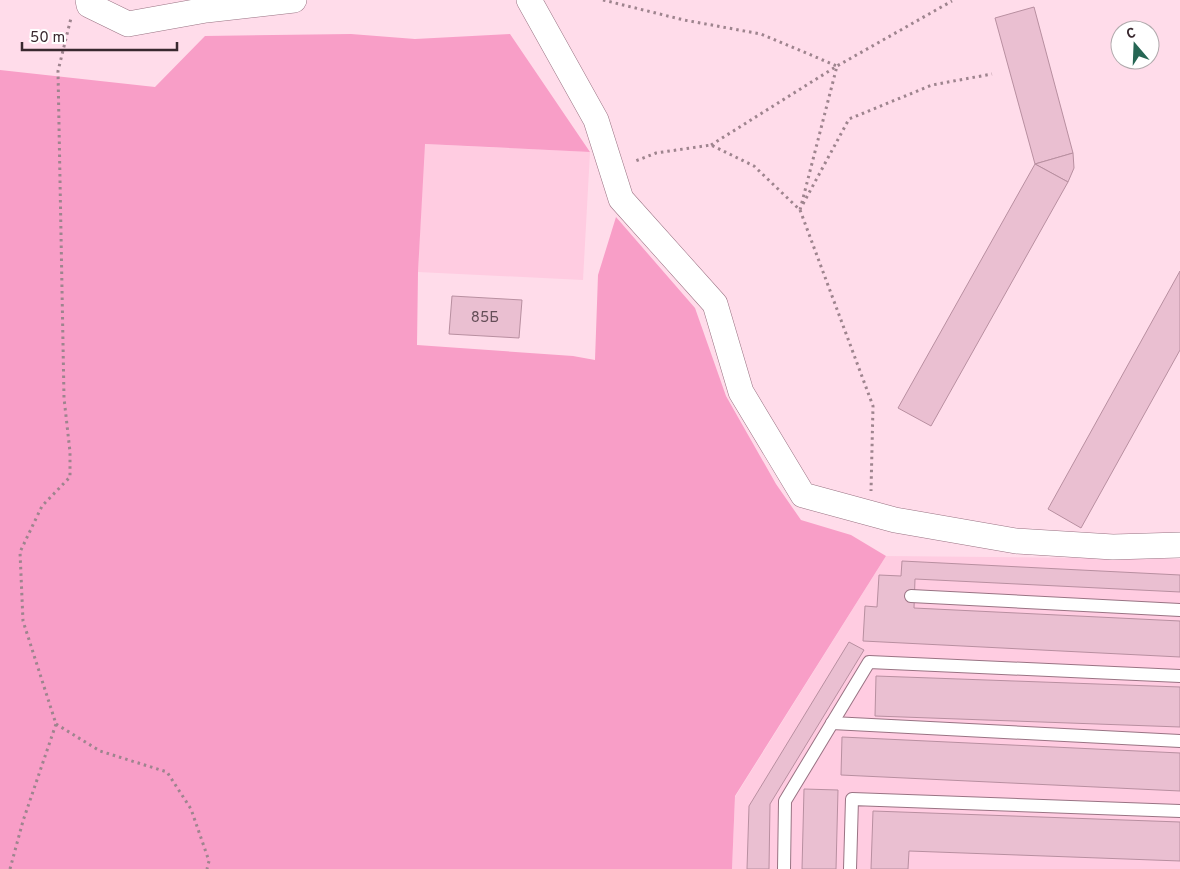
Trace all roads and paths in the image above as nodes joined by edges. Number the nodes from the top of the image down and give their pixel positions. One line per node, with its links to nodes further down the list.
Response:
1 (294, 0): 5 (street)
2 (529, 0): 9 (street)
3 (603, 0): 6 (path)
4 (952, 1): 6 (path)
5 (80, 4): 17 (path)
6 (837, 66): 8 (path); 10 (path)
7 (992, 74): 10 (path)
8 (711, 145): 9 (path); 10 (path)
9 (612, 170): 11 (street)
10 (800, 210): 11 (path)
11 (871, 514): 12 (street)
12 (1180, 545)
13 (912, 596): 14 (lane)
14 (1180, 610)
15 (1180, 676): 16 (lane)
16 (832, 723): 18 (lane); 22 (lane)
17 (56, 724): 20 (path); 21 (path)
18 (1180, 741)
19 (1180, 811): 23 (lane)
20 (10, 869)
21 (207, 869)
22 (784, 869)
23 (850, 869)

